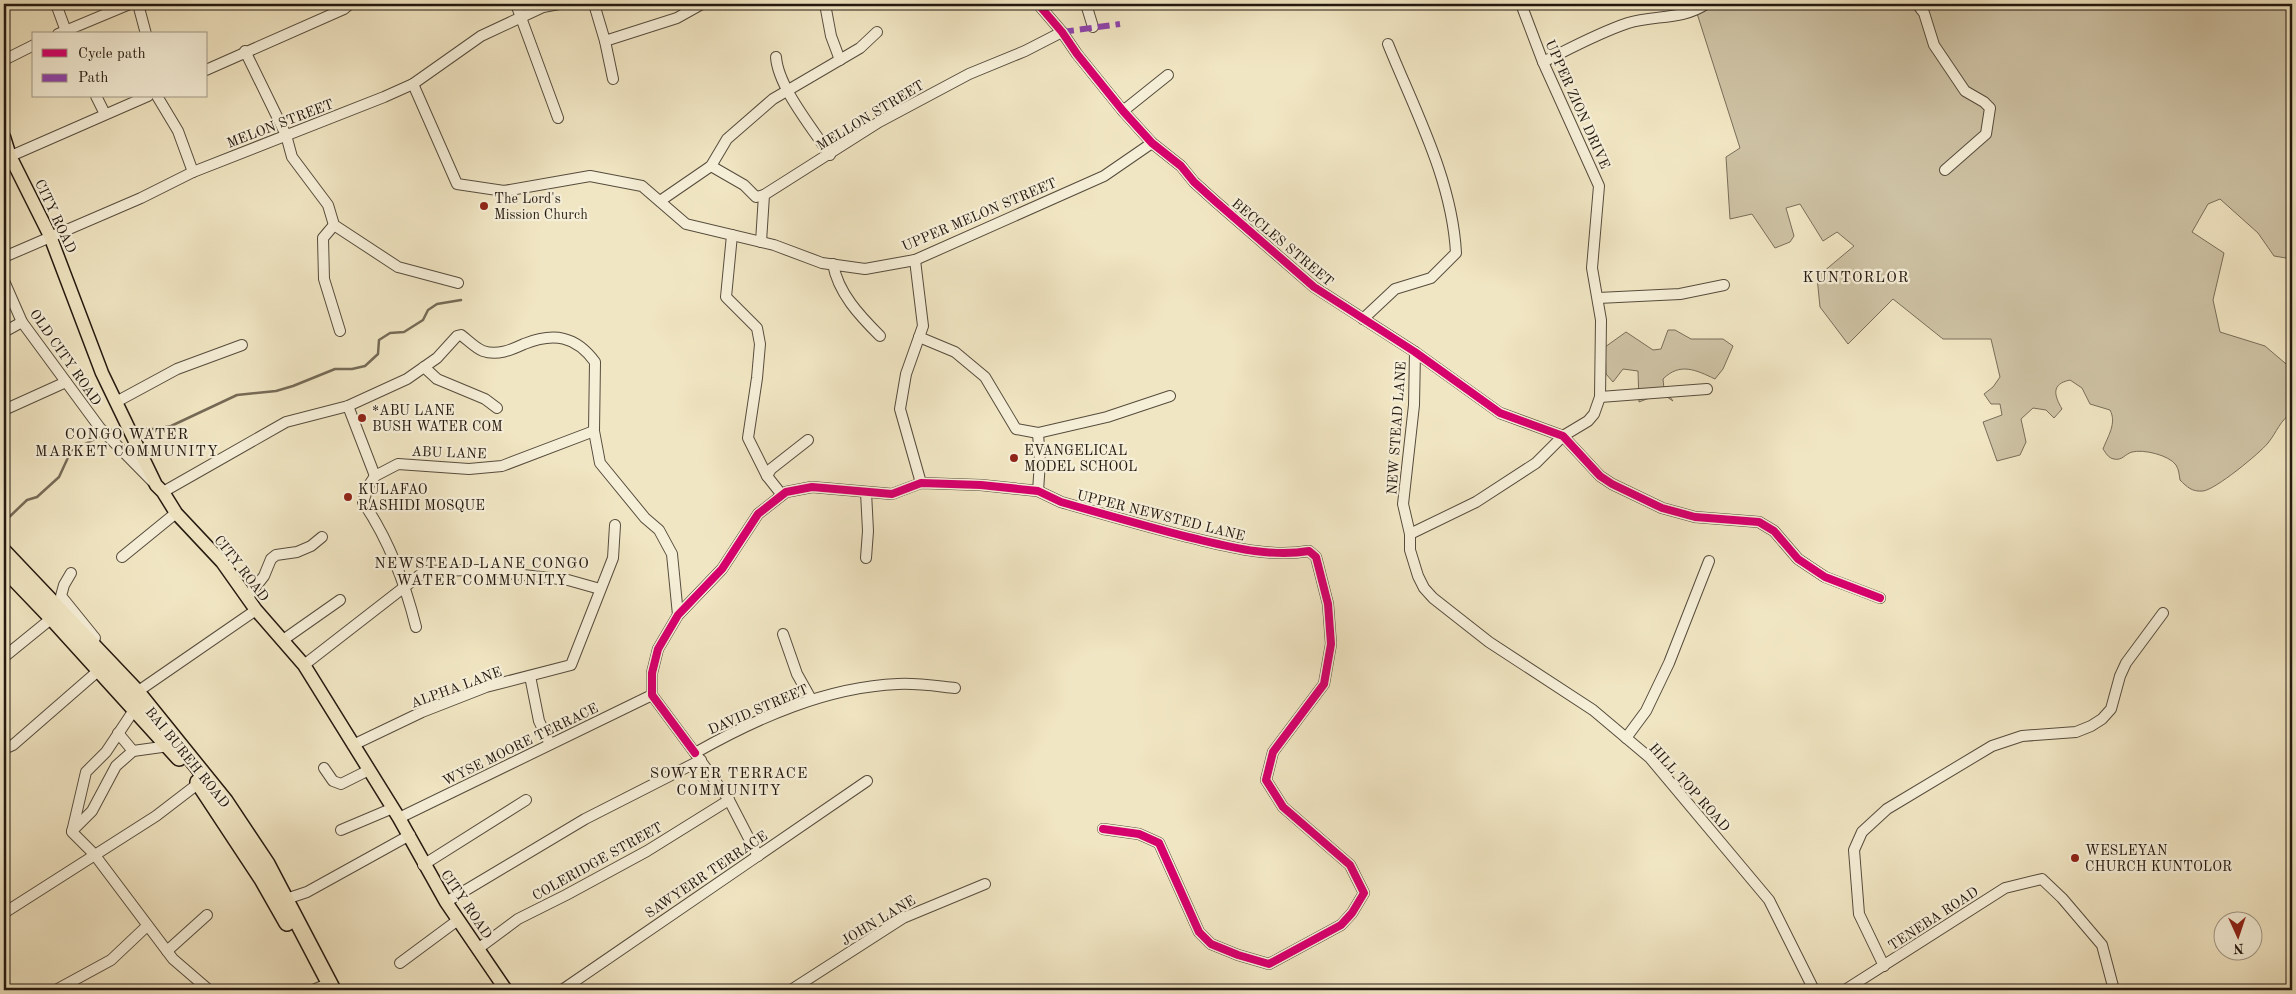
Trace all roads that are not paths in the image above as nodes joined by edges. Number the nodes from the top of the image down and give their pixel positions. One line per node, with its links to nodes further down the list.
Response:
1 (56, 4): 17 (street)
2 (130, 4): 18 (street)
3 (138, 4): 19 (street)
4 (350, 4): 25 (street)
5 (516, 4): 15 (street)
6 (559, 4): 15 (street, MELON STREET)
7 (594, 4): 22 (street)
8 (702, 4): 22 (street)
9 (825, 4): 28 (street)
10 (1038, 4): 21 (street, BECCLES STREET)
11 (1086, 4): 16 (street)
12 (1521, 4): 29 (street, UPPER ZION DRIVE)
13 (1706, 4): 29 (street)
14 (1917, 4): 47 (street)
15 (521, 18): 33 (street, MELON STREET); 40 (street)
16 (1094, 28)
17 (64, 32)
18 (66, 32)
19 (145, 32)
20 (877, 32): 28 (street)
21 (1062, 32): 38 (street, BECCLES STREET); 44 (street, MELLON STREET)
22 (606, 41): 32 (street)
23 (1388, 44): 62 (street)
24 (32, 46): 27 (street)
25 (245, 51): 30 (street); 41 (street)
26 (776, 57): 34 (street)
27 (4, 60)
28 (840, 60): 34 (street)
29 (1543, 62): 61 (street, UPPER ZION DRIVE)
30 (208, 69)
31 (1168, 74): 38 (street)
32 (614, 80)
33 (413, 84): 41 (street, MELON STREET); 50 (street, UPPER MELON STREET)
34 (787, 89): 44 (street); 46 (street)
35 (97, 98): 39 (street)
36 (143, 98): 39 (street)
37 (158, 98): 48 (street)
38 (1122, 110): 43 (street, BECCLES STREET)
39 (105, 114): 45 (street)
40 (558, 118)
41 (286, 135): 48 (street, MELON STREET); 51 (street)
42 (4, 138): 45 (main road, CITY ROAD)
43 (1152, 143): 56 (street, UPPER MELON STREET); 62 (street, BECCLES STREET)
44 (830, 155): 49 (street, MELLON STREET)
45 (7, 158): 53 (main road, CITY ROAD)
46 (712, 166): 49 (street); 50 (street)
47 (1945, 170)
48 (193, 172): 53 (street, MELON STREET)
49 (764, 195): 54 (street)
50 (660, 201): 52 (street, UPPER MELON STREET)
51 (334, 225): 59 (street); 64 (street)
52 (732, 235): 54 (street, UPPER MELON STREET); 84 (street)
53 (50, 236): 55 (street, MELON STREET); 75 (main road, CITY ROAD)
54 (761, 242): 57 (street, UPPER MELON STREET)
55 (4, 257)
56 (915, 260): 57 (street, UPPER MELON STREET); 67 (street)
57 (832, 264): 66 (street)
58 (4, 281): 63 (street, OLD CITY ROAD)
59 (458, 283)
60 (1724, 285): 61 (street)
61 (1598, 298): 74 (street, UPPER ZION DRIVE)
62 (1363, 319): 69 (street, BECCLES STREET)
63 (22, 322): 65 (street); 71 (street, OLD CITY ROAD)
64 (340, 331)
65 (4, 332)
66 (880, 336)
67 (919, 338): 80 (street); 85 (street)
68 (242, 345): 75 (street)
69 (1415, 352): 81 (street, BECCLES STREET); 92 (street, NEW STEAD LANE)
70 (424, 367): 76 (street); 77 (street); 79 (street)
71 (66, 382): 78 (street); 86 (street, OLD CITY ROAD)
72 (1707, 389): 74 (street)
73 (1170, 396): 80 (street)
74 (1600, 396): 81 (street, UPPER ZION DRIVE)
75 (116, 402): 86 (main road, CITY ROAD)
76 (348, 406): 83 (street); 86 (street)
77 (497, 408)
78 (4, 410)
79 (594, 431): 83 (street, ABU LANE); 107 (street)
80 (1038, 433): 87 (street)
81 (1563, 436): 92 (street, UPPER ZION DRIVE); 103 (street)
82 (808, 440): 84 (street)
83 (375, 476): 100 (street)
84 (767, 476): 89 (street)
85 (921, 483): 87 (street, UPPER NEWSTED LANE); 88 (street, UPPER NEWSTED LANE)
86 (159, 489): 90 (main road, CITY ROAD)
87 (1038, 491): 136 (street, UPPER NEWSTED LANE)
88 (866, 492): 89 (street, UPPER NEWSTED LANE); 96 (street)
89 (782, 495): 107 (street, UPPER NEWSTED LANE)
90 (176, 513): 95 (street); 102 (main road, CITY ROAD)
91 (615, 525): 101 (street)
92 (1410, 534): 122 (street, HILL TOP ROAD)
93 (322, 537): 102 (street)
94 (4, 552): 117 (highway, BAI BUREH ROAD)
95 (122, 557)
96 (866, 558)
97 (1708, 561): 122 (street)
98 (4, 568): 108 (highway, BAI BUREH ROAD)
99 (71, 573): 117 (street)
100 (405, 585): 101 (street); 109 (street); 113 (street)
101 (600, 589): 115 (street, ALPHA LANE)
102 (247, 598): 105 (main road, CITY ROAD)
103 (1880, 598)
104 (340, 600): 111 (street)
105 (256, 610): 111 (main road, CITY ROAD); 117 (street)
106 (2163, 613): 153 (street)
107 (678, 615): 118 (street, UPPER NEWSTED LANE)
108 (52, 618): 112 (street); 114 (highway, BAI BUREH ROAD)
109 (416, 627)
110 (783, 634): 119 (street)
111 (283, 640): 113 (main road, CITY ROAD)
112 (4, 657)
113 (304, 665): 124 (main road, CITY ROAD)
114 (98, 671): 120 (highway, BAI BUREH ROAD); 126 (street)
115 (530, 676): 123 (street); 124 (street, ALPHA LANE)
116 (955, 688): 119 (street, DAVID STREET)
117 (139, 690): 144 (highway, BAI BUREH ROAD)
118 (652, 695): 123 (street, WYSE MOORE TERRACE); 128 (street)
119 (811, 699): 128 (street, DAVID STREET)
120 (134, 710): 121 (street); 125 (highway, BAI BUREH ROAD)
121 (118, 733): 127 (street); 138 (street)
122 (1626, 738): 160 (street, HILL TOP ROAD)
123 (550, 744): 135 (street, WYSE MOORE TERRACE)
124 (353, 745): 130 (main road, CITY ROAD)
125 (169, 746): 127 (street); 132 (highway, BAI BUREH ROAD)
126 (4, 749)
127 (133, 751): 138 (street)
128 (698, 756): 134 (street); 145 (street, DAVID STREET)
129 (324, 768): 130 (street)
130 (369, 770): 135 (main road, CITY ROAD)
131 (867, 781): 141 (street, SAWYERR TERRACE)
132 (199, 783): 140 (street); 156 (highway, BAI BUREH ROAD)
133 (526, 800): 142 (street)
134 (730, 800): 141 (street); 150 (street, COLERIDGE STREET)
135 (397, 813): 137 (street, WYSE MOORE TERRACE); 139 (main road, CITY ROAD)
136 (1103, 829)
137 (341, 830)
138 (72, 832): 140 (street)
139 (410, 835): 142 (main road, CITY ROAD); 144 (street)
140 (94, 854): 146 (street); 149 (street)
141 (758, 856): 158 (street, SAWYERR TERRACE)
142 (423, 864): 145 (main road, CITY ROAD)
143 (985, 884): 159 (street, JOHN LANE)
144 (286, 899): 156 (highway, BAI BUREH ROAD)
145 (446, 902): 148 (main road, CITY ROAD)
146 (4, 913)
147 (207, 915): 151 (street)
148 (458, 920): 150 (main road, CITY ROAD); 152 (street)
149 (147, 926): 151 (street); 154 (street)
150 (479, 948): 157 (main road, CITY ROAD)
151 (167, 951): 155 (street)
152 (400, 964)
153 (1884, 966): 161 (street, TENEBA ROAD); 162 (street, TENEBA ROAD)
154 (56, 990)
155 (209, 990)
156 (322, 990)
157 (506, 990)
158 (562, 990)
159 (791, 990)
160 (1814, 990)
161 (1845, 990)
162 (2114, 990)

